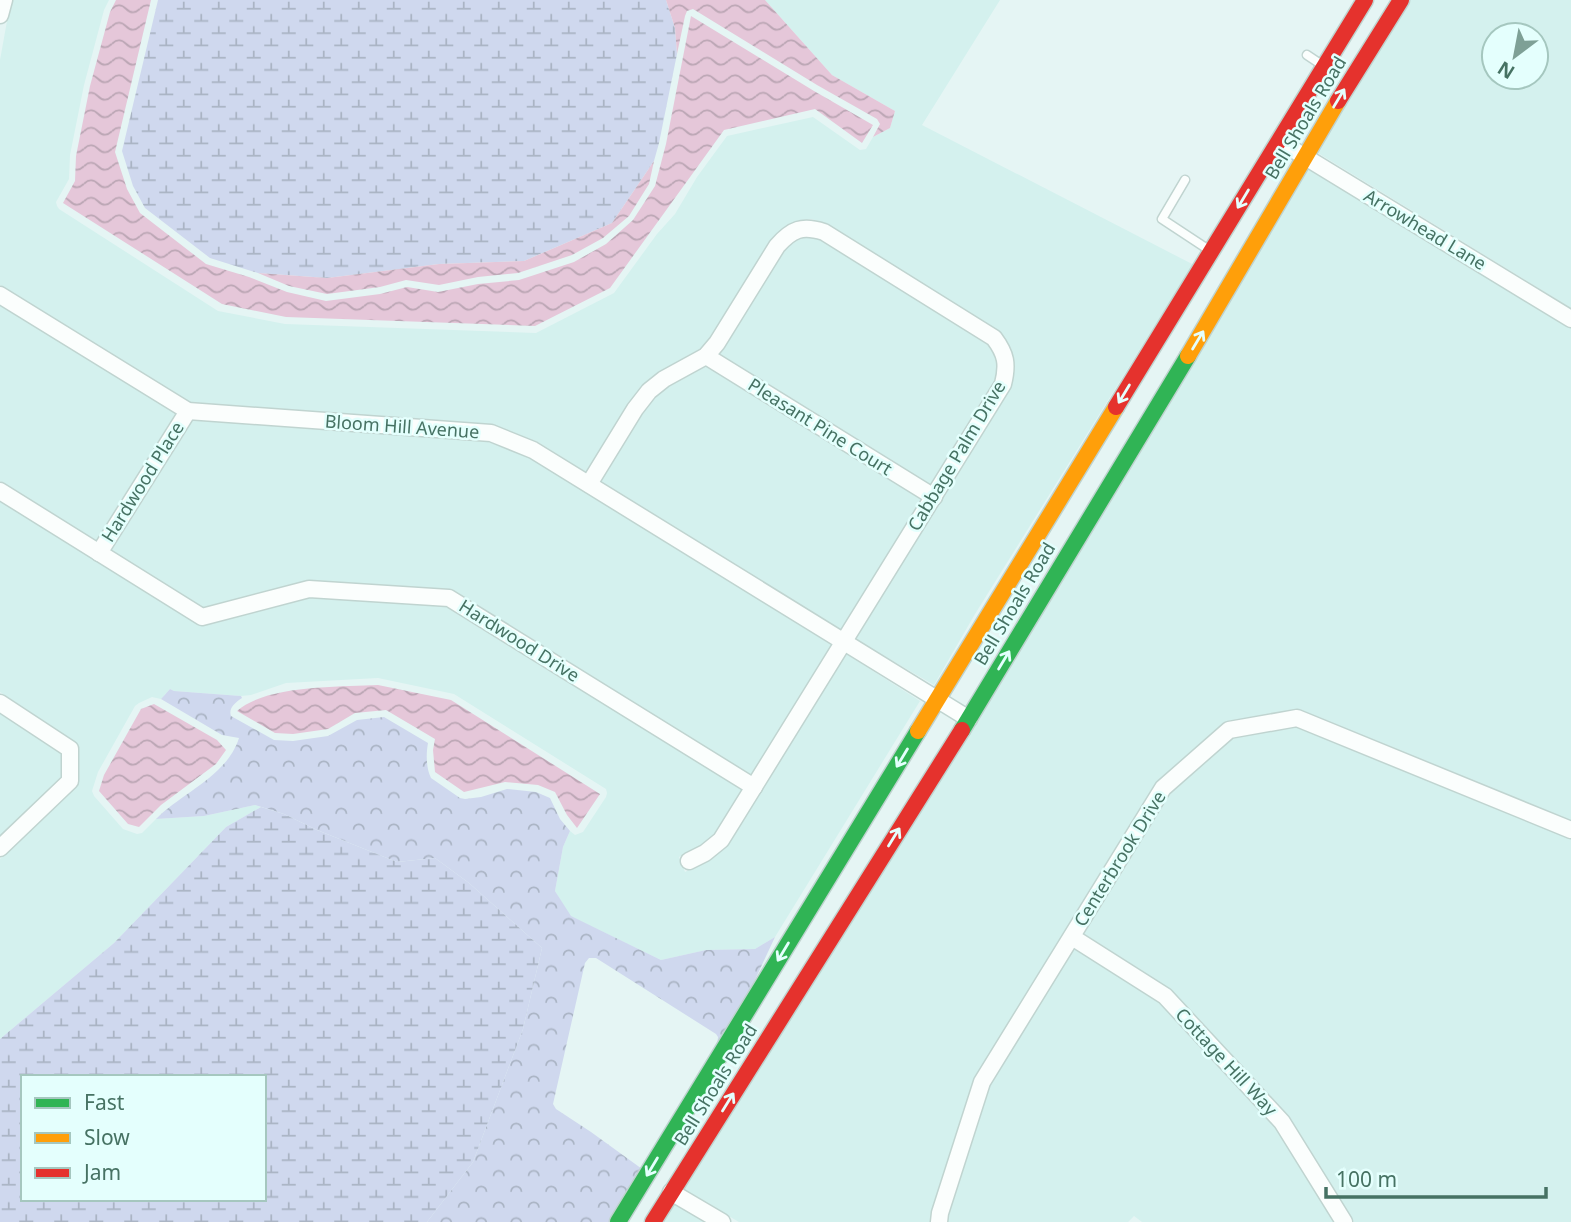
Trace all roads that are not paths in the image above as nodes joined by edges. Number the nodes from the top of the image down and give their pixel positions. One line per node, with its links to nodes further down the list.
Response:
1 (5, 0): 4 (street)
2 (1365, 0): 6 (main road, Bell Shoals Road)
3 (1401, 0): 8 (main road, Bell Shoals Road, one-way to 3)
4 (0, 15)
5 (1307, 55): 6 (lane)
6 (1324, 66): 7 (main road, Bell Shoals Road)
7 (1279, 141): 8 (street, Arrowhead Lane); 10 (main road, Bell Shoals Road, one-way to 10)
8 (1305, 157): 12 (street, Arrowhead Lane); 22 (main road, Bell Shoals Road, one-way to 8)
9 (1185, 180): 10 (lane)
10 (1211, 251): 20 (main road, Bell Shoals Road, one-way to 20)
11 (0, 295): 14 (street, Bloom Hill Avenue)
12 (1571, 319)
13 (706, 356): 15 (street, Cabbage Palm Drive); 17 (street, Pleasant Pine Court); 17 (street, Cabbage Palm Drive)
14 (188, 411): 15 (street, Bloom Hill Avenue); 18 (street, Hardwood Place)
15 (589, 484): 19 (street, Bloom Hill Avenue)
16 (0, 491): 18 (street, Hardwood Drive)
17 (934, 497): 19 (street, Cabbage Palm Drive)
18 (99, 553): 23 (street, Hardwood Drive)
19 (844, 642): 20 (street, Bloom Hill Avenue); 23 (street, Cabbage Palm Drive)
20 (938, 699): 22 (street, Bloom Hill Avenue); 29 (main road, Bell Shoals Road, one-way to 29)
21 (0, 703): 25 (street)
22 (969, 719): 28 (main road, Bell Shoals Road, one-way to 22)
23 (754, 787): 26 (street, Cabbage Palm Drive)
24 (1571, 830): 27 (street, Centerbrook Drive)
25 (0, 848)
26 (689, 861)
27 (1072, 937): 32 (street, Centerbrook Drive); 33 (street, Cottage Hill Way)
28 (671, 1192): 30 (main road, Bell Shoals Road); 31 (street)
29 (618, 1222)
30 (653, 1222)
31 (722, 1222)
32 (939, 1222)
33 (1344, 1222)

